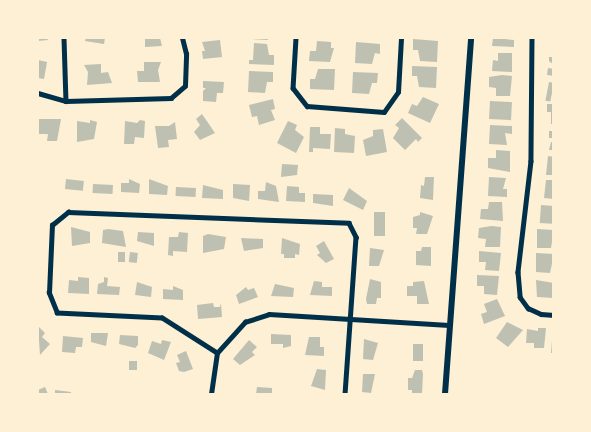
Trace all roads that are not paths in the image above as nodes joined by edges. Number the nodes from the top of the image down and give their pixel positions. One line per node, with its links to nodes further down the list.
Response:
1 (64, 38): 8 (street)
2 (182, 38): 8 (street)
3 (296, 38): 4 (street)
4 (400, 38)
5 (471, 38): 11 (street)
6 (532, 38): 9 (street)
7 (38, 93): 8 (street)
8 (66, 101)
9 (554, 315)
10 (350, 319): 11 (street); 12 (street); 12 (street); 14 (street)
11 (449, 325): 15 (street)
12 (217, 353): 13 (street)
13 (211, 394)
14 (345, 394)
15 (445, 394)

